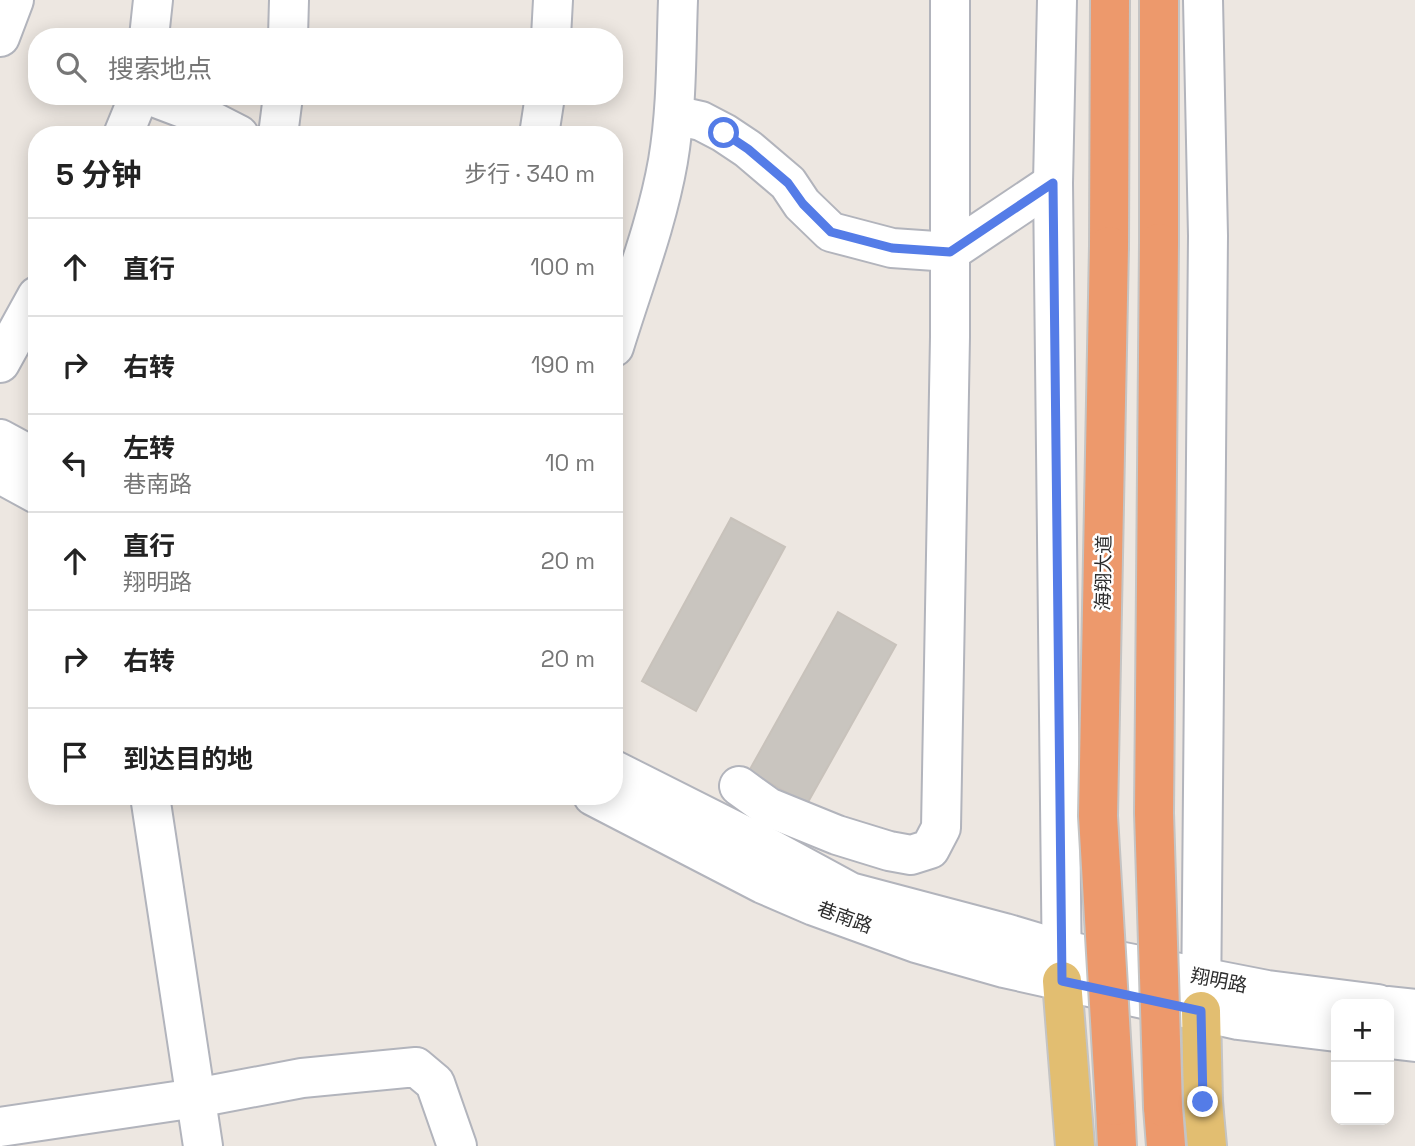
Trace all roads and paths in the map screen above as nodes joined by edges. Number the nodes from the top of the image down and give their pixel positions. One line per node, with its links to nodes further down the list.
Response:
1 (14, 0): 14 (street)
2 (153, 0): 11 (street)
3 (289, 0): 12 (street)
4 (553, 0): 13 (street)
5 (678, 0): 19 (street)
6 (950, 0): 25 (street)
7 (1057, 0): 24 (street)
8 (1110, 0): 51 (highway, 海翔大道, bridge)
9 (1159, 0): 52 (highway, bridge)
10 (1203, 0): 39 (street)
11 (150, 28)
12 (288, 28)
13 (551, 28)
14 (0, 37)
15 (136, 105): 20 (street)
16 (175, 105): 21 (street)
17 (282, 105): 22 (street)
18 (544, 105): 23 (street)
19 (674, 115): 25 (street); 27 (street)
20 (127, 126)
21 (224, 126)
22 (279, 126)
23 (540, 126)
24 (1053, 183): 25 (street); 37 (street)
25 (950, 252): 34 (street)
26 (28, 312): 28 (street)
27 (623, 319)
28 (0, 363)
29 (0, 439): 30 (street)
30 (28, 455)
31 (0, 474): 32 (street)
32 (28, 489)
33 (623, 775): 37 (street, 巷南路)
34 (739, 786)
35 (151, 805): 46 (street)
36 (610, 805): 37 (street, 巷南路)
37 (1062, 966): 38 (street, 巷南路); 39 (street, 翔明路); 50 (main road)
38 (1114, 992): 39 (street, 翔明路)
39 (1202, 994): 40 (street, 翔明路); 43 (street, 翔明路); 53 (main road)
40 (1339, 999)
41 (1394, 1007): 42 (street)
42 (1415, 1009)
43 (1331, 1031)
44 (1394, 1040): 45 (street)
45 (1415, 1042)
46 (196, 1098): 47 (street); 48 (street); 49 (street)
47 (0, 1126)
48 (203, 1146)
49 (457, 1146)
50 (1075, 1146)
51 (1117, 1146)
52 (1166, 1146)
53 (1207, 1146)

